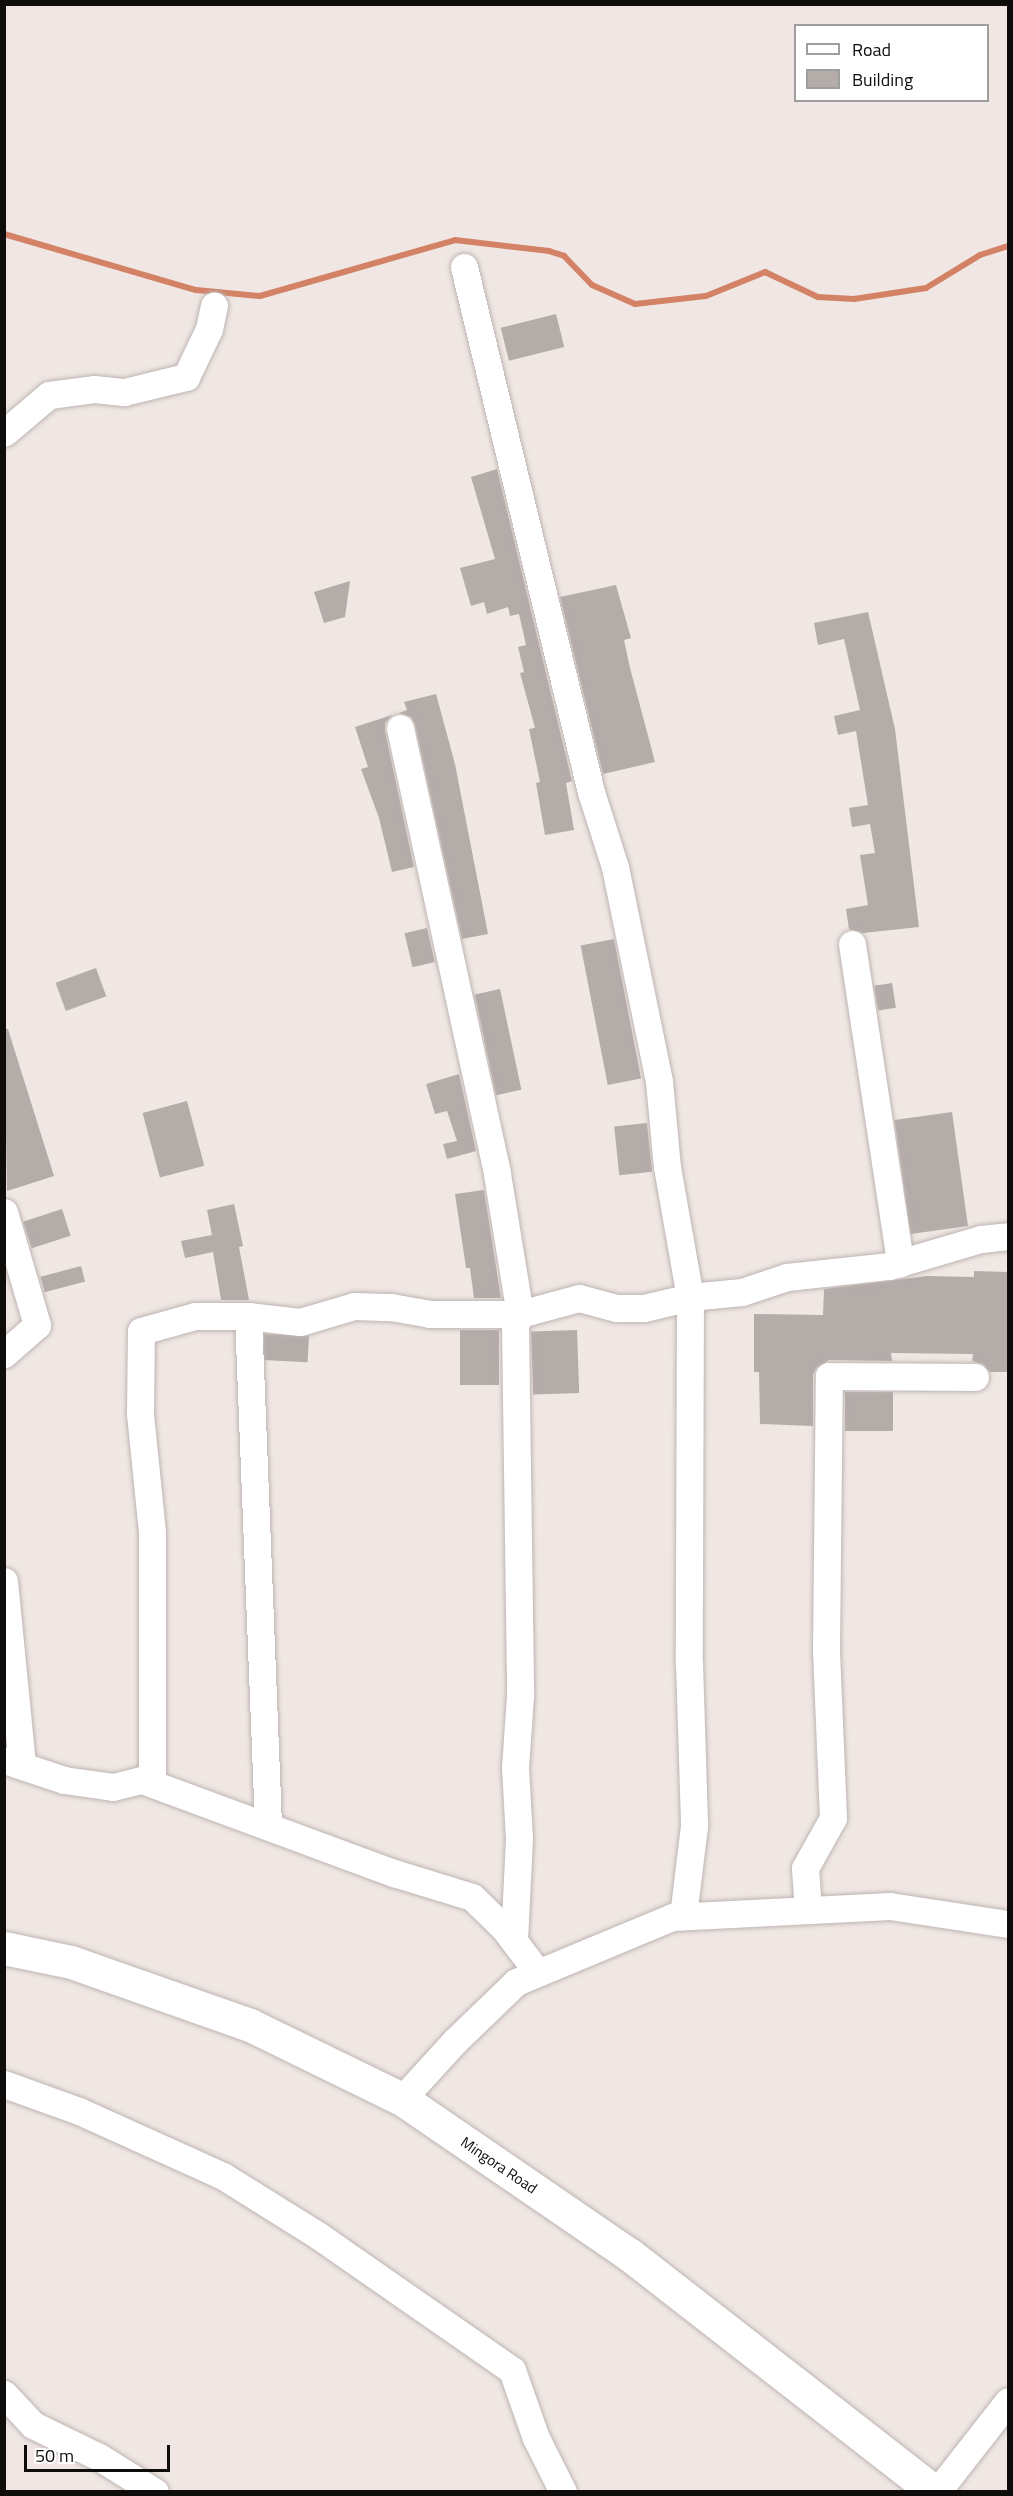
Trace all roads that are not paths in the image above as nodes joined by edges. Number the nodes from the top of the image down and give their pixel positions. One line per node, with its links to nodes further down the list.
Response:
1 (464, 267): 9 (street)
2 (214, 306): 3 (street)
3 (4, 432)
4 (400, 728): 10 (street)
5 (852, 945): 8 (street)
6 (4, 1212): 12 (street)
7 (1008, 1236): 8 (street)
8 (900, 1263): 9 (street)
9 (690, 1297): 10 (street); 19 (street)
10 (520, 1314): 11 (street); 21 (street)
11 (248, 1316): 16 (street); 17 (street)
12 (4, 1354)
13 (975, 1377): 18 (street)
14 (4, 1581): 15 (street)
15 (13, 1762): 16 (street)
16 (152, 1783): 17 (street)
17 (268, 1825): 21 (street)
18 (808, 1910): 19 (street); 20 (street)
19 (683, 1916): 23 (street)
20 (1008, 1924)
21 (514, 1941): 23 (street)
22 (4, 1948): 25 (highway, Mingora Road)
23 (538, 1973): 25 (street)
24 (4, 2084): 29 (street)
25 (402, 2099): 30 (highway, Mingora Road)
26 (4, 2394): 28 (street)
27 (1008, 2401): 30 (street)
28 (155, 2492)
29 (563, 2492)
30 (935, 2492)

